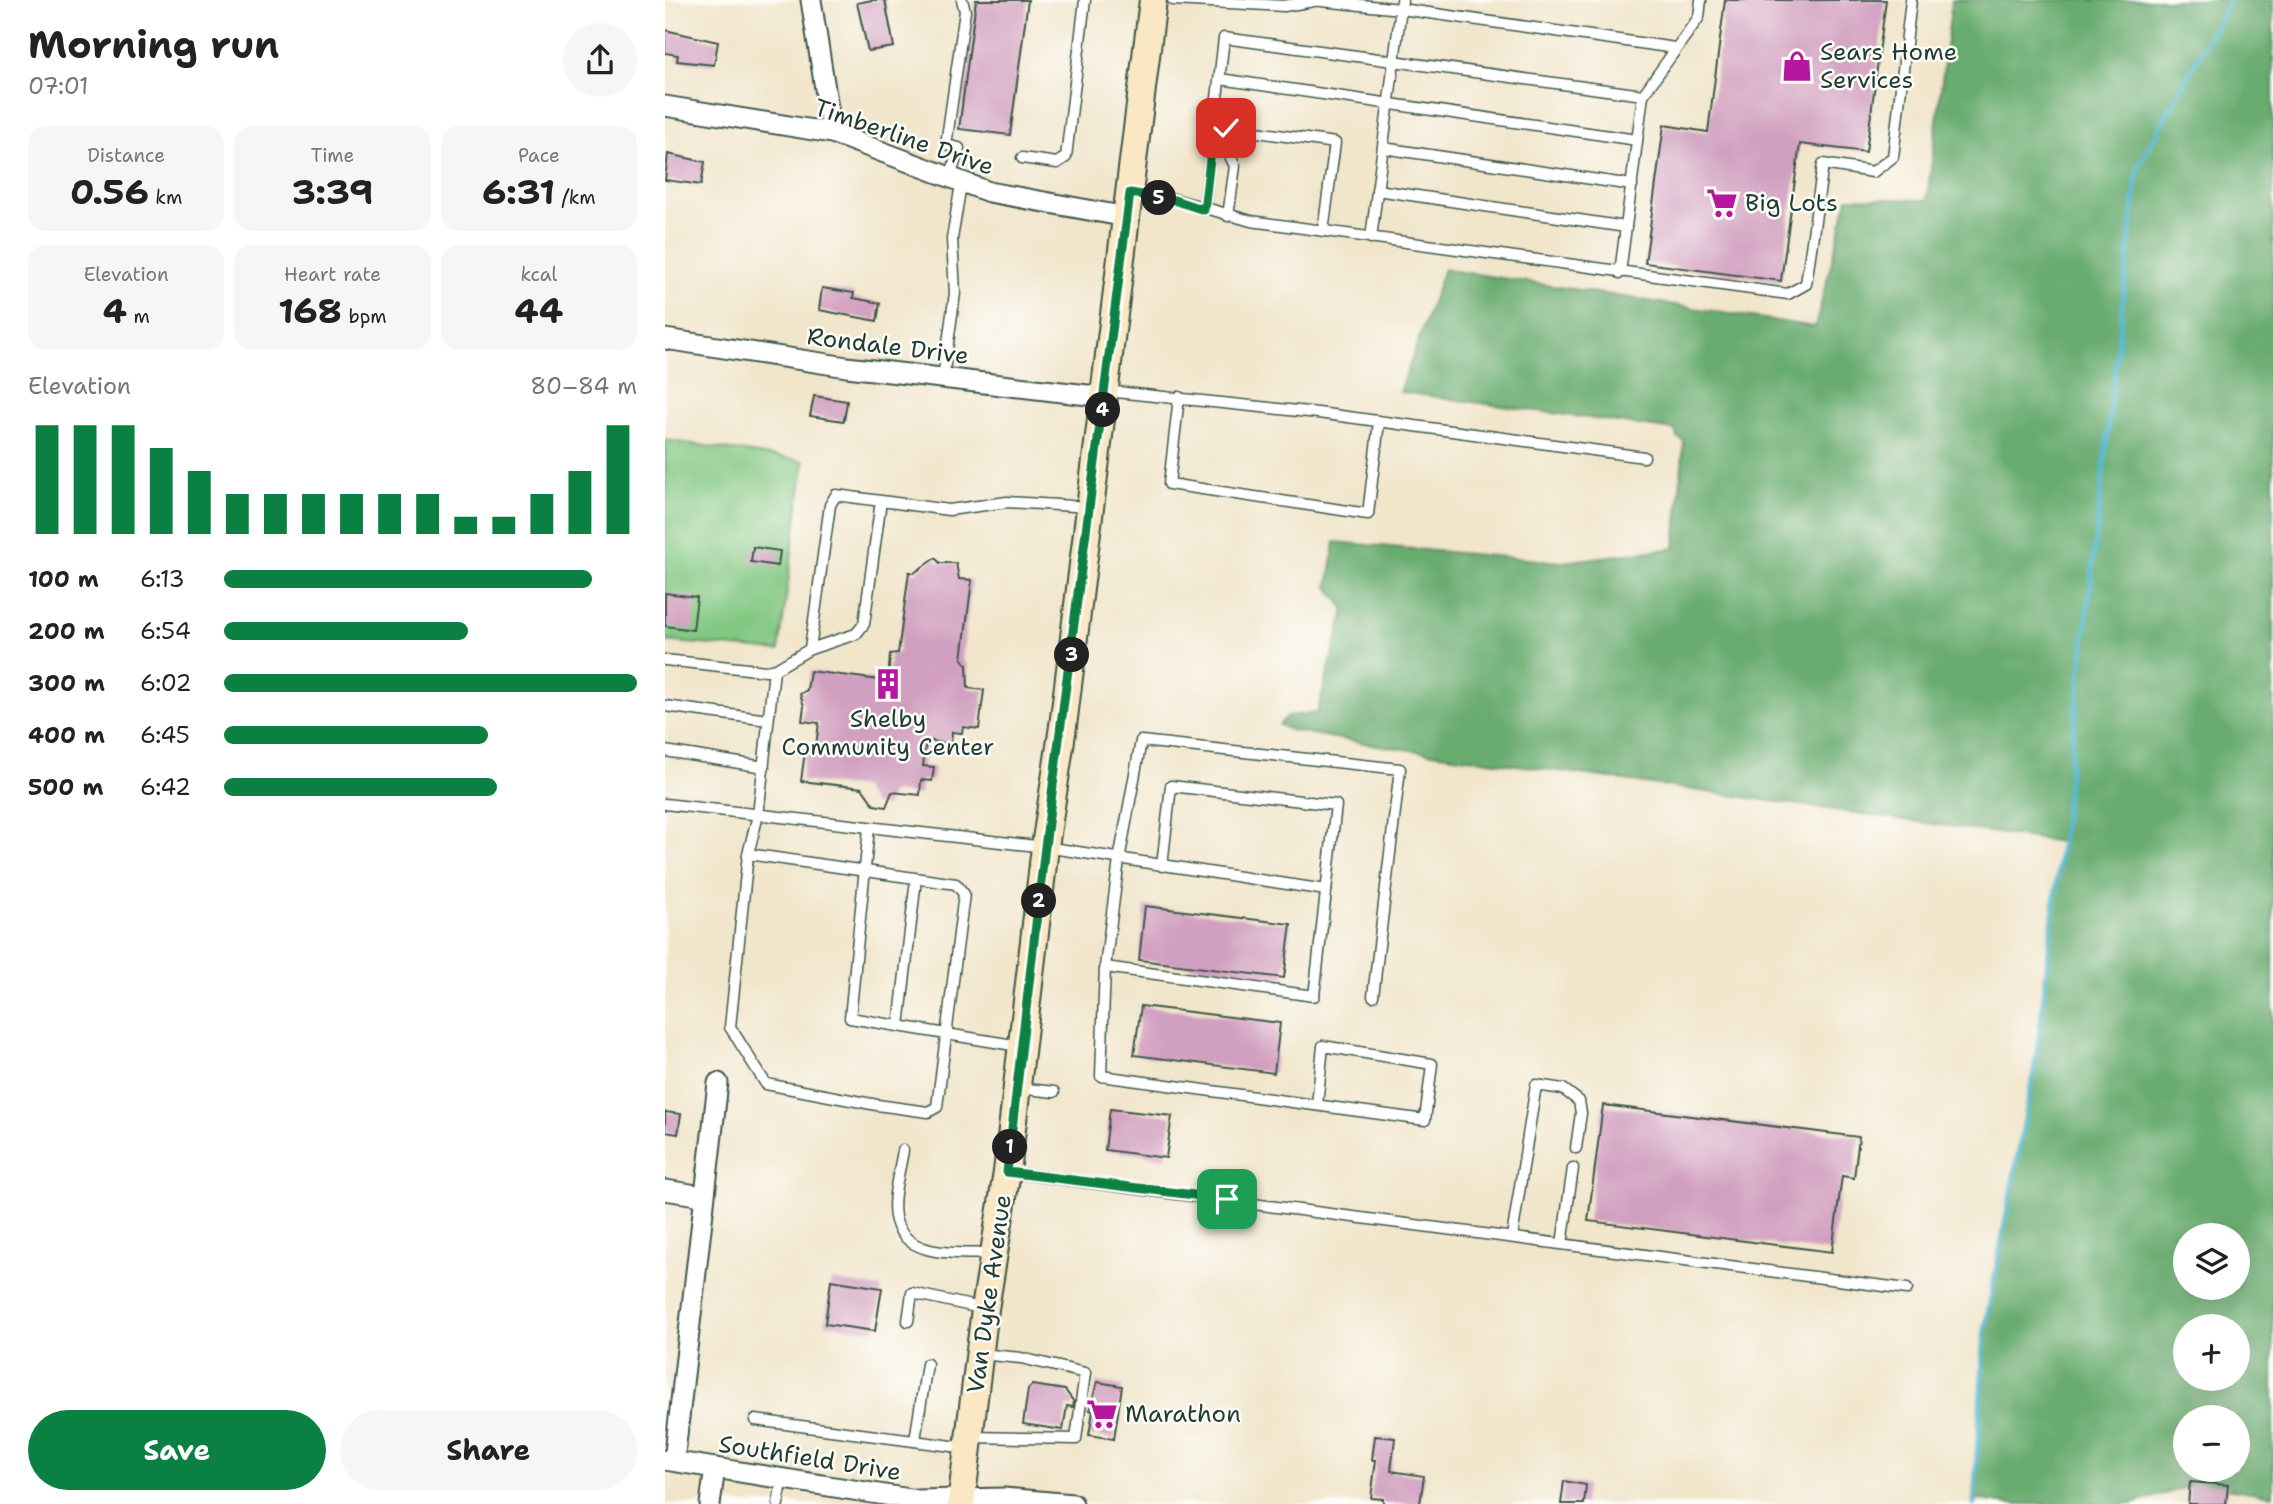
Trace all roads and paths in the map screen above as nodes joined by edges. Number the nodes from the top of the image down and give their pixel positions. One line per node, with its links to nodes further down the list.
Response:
1 (811, 0): 18 (street)
2 (962, 0): 22 (lane)
3 (1085, 0): 21 (lane)
4 (1153, 0): 25 (main road, Van Dyke Avenue)
5 (1173, 0): 6 (lane)
6 (1313, 0): 9 (lane)
7 (1700, 0): 10 (lane)
8 (1912, 0): 31 (lane)
9 (1401, 4): 10 (lane); 11 (lane)
10 (1675, 48): 13 (lane)
11 (1394, 62): 12 (lane); 13 (lane); 14 (lane)
12 (1220, 79): 14 (lane); 16 (lane)
13 (1643, 95): 19 (lane)
14 (1389, 102): 19 (lane); 20 (lane)
15 (665, 106): 18 (street, Timberline Drive)
16 (1214, 126): 17 (lane); 26 (lane)
17 (1226, 128): 27 (lane); 29 (lane)
18 (832, 133): 22 (street, Timberline Drive)
19 (1637, 139): 23 (lane)
20 (1383, 148): 23 (lane); 24 (lane)
21 (1022, 158)
22 (955, 182): 25 (street, Timberline Drive); 33 (lane)
23 (1632, 185): 28 (lane)
24 (1377, 191): 28 (lane); 30 (lane)
25 (1128, 205): 26 (lane); 34 (main road, Van Dyke Avenue)
26 (1204, 210): 27 (lane)
27 (1228, 216): 29 (lane)
28 (1626, 227): 31 (lane)
29 (1323, 231): 30 (lane)
30 (1371, 238): 31 (lane)
31 (1620, 273)
32 (665, 340): 33 (street, Rondale Drive)
33 (943, 377): 34 (street, Rondale Drive)
34 (1105, 394): 35 (lane); 39 (main road, Van Dyke Avenue)
35 (1179, 397): 36 (lane); 36 (lane)
36 (1380, 422): 37 (lane)
37 (1644, 457)
38 (881, 501): 39 (lane); 40 (lane); 40 (lane)
39 (1090, 507): 50 (main road, Van Dyke Avenue)
40 (810, 649): 42 (lane)
41 (665, 660): 42 (lane)
42 (774, 670): 44 (lane)
43 (665, 706): 44 (lane)
44 (768, 720): 46 (lane)
45 (665, 751): 46 (lane)
46 (764, 767): 48 (lane)
47 (665, 804): 48 (lane)
48 (758, 816): 49 (lane); 51 (lane)
49 (869, 828): 50 (lane); 54 (lane)
50 (1045, 847): 52 (lane); 61 (main road, Van Dyke Avenue)
51 (748, 854): 54 (lane); 60 (lane)
52 (1119, 860): 53 (lane); 57 (lane); 58 (lane)
53 (1163, 866): 56 (lane); 56 (lane)
54 (865, 872): 55 (lane); 59 (lane)
55 (916, 878): 59 (lane); 60 (lane)
56 (1327, 890): 57 (lane)
57 (1105, 967): 65 (lane)
58 (1373, 996)
59 (899, 1026): 60 (lane)
60 (948, 1034): 61 (lane)
61 (1023, 1046): 63 (main road, Van Dyke Avenue)
62 (718, 1083): 71 (street)
63 (1018, 1088): 64 (lane); 69 (main road, Van Dyke Avenue)
64 (1054, 1092)
65 (1317, 1105): 65 (lane)
66 (1576, 1149): 72 (lane)
67 (903, 1150): 74 (lane)
68 (1573, 1168): 73 (lane)
69 (1007, 1172): 72 (lane); 74 (main road, Van Dyke Avenue)
70 (665, 1190): 71 (street)
71 (703, 1196): 83 (street)
72 (1513, 1237): 73 (lane)
73 (1562, 1244): 75 (lane)
74 (994, 1254): 76 (main road, Van Dyke Avenue)
75 (1907, 1289)
76 (985, 1309): 77 (lane); 78 (main road, Van Dyke Avenue)
77 (908, 1321)
78 (980, 1354): 82 (main road, Van Dyke Avenue); 82 (lane)
79 (927, 1364): 81 (lane)
80 (755, 1420): 81 (lane)
81 (915, 1440): 82 (lane)
82 (968, 1442): 87 (main road, Van Dyke Avenue)
83 (669, 1461): 84 (street, Southfield Drive)
84 (715, 1468): 85 (street, Southfield Drive); 88 (street)
85 (783, 1477): 86 (street, Southfield Drive); 89 (lane)
86 (894, 1500): 87 (street, Southfield Drive)
87 (961, 1502): 90 (street, Southfield Drive)
88 (710, 1504)
89 (778, 1504)
90 (1073, 1504)

